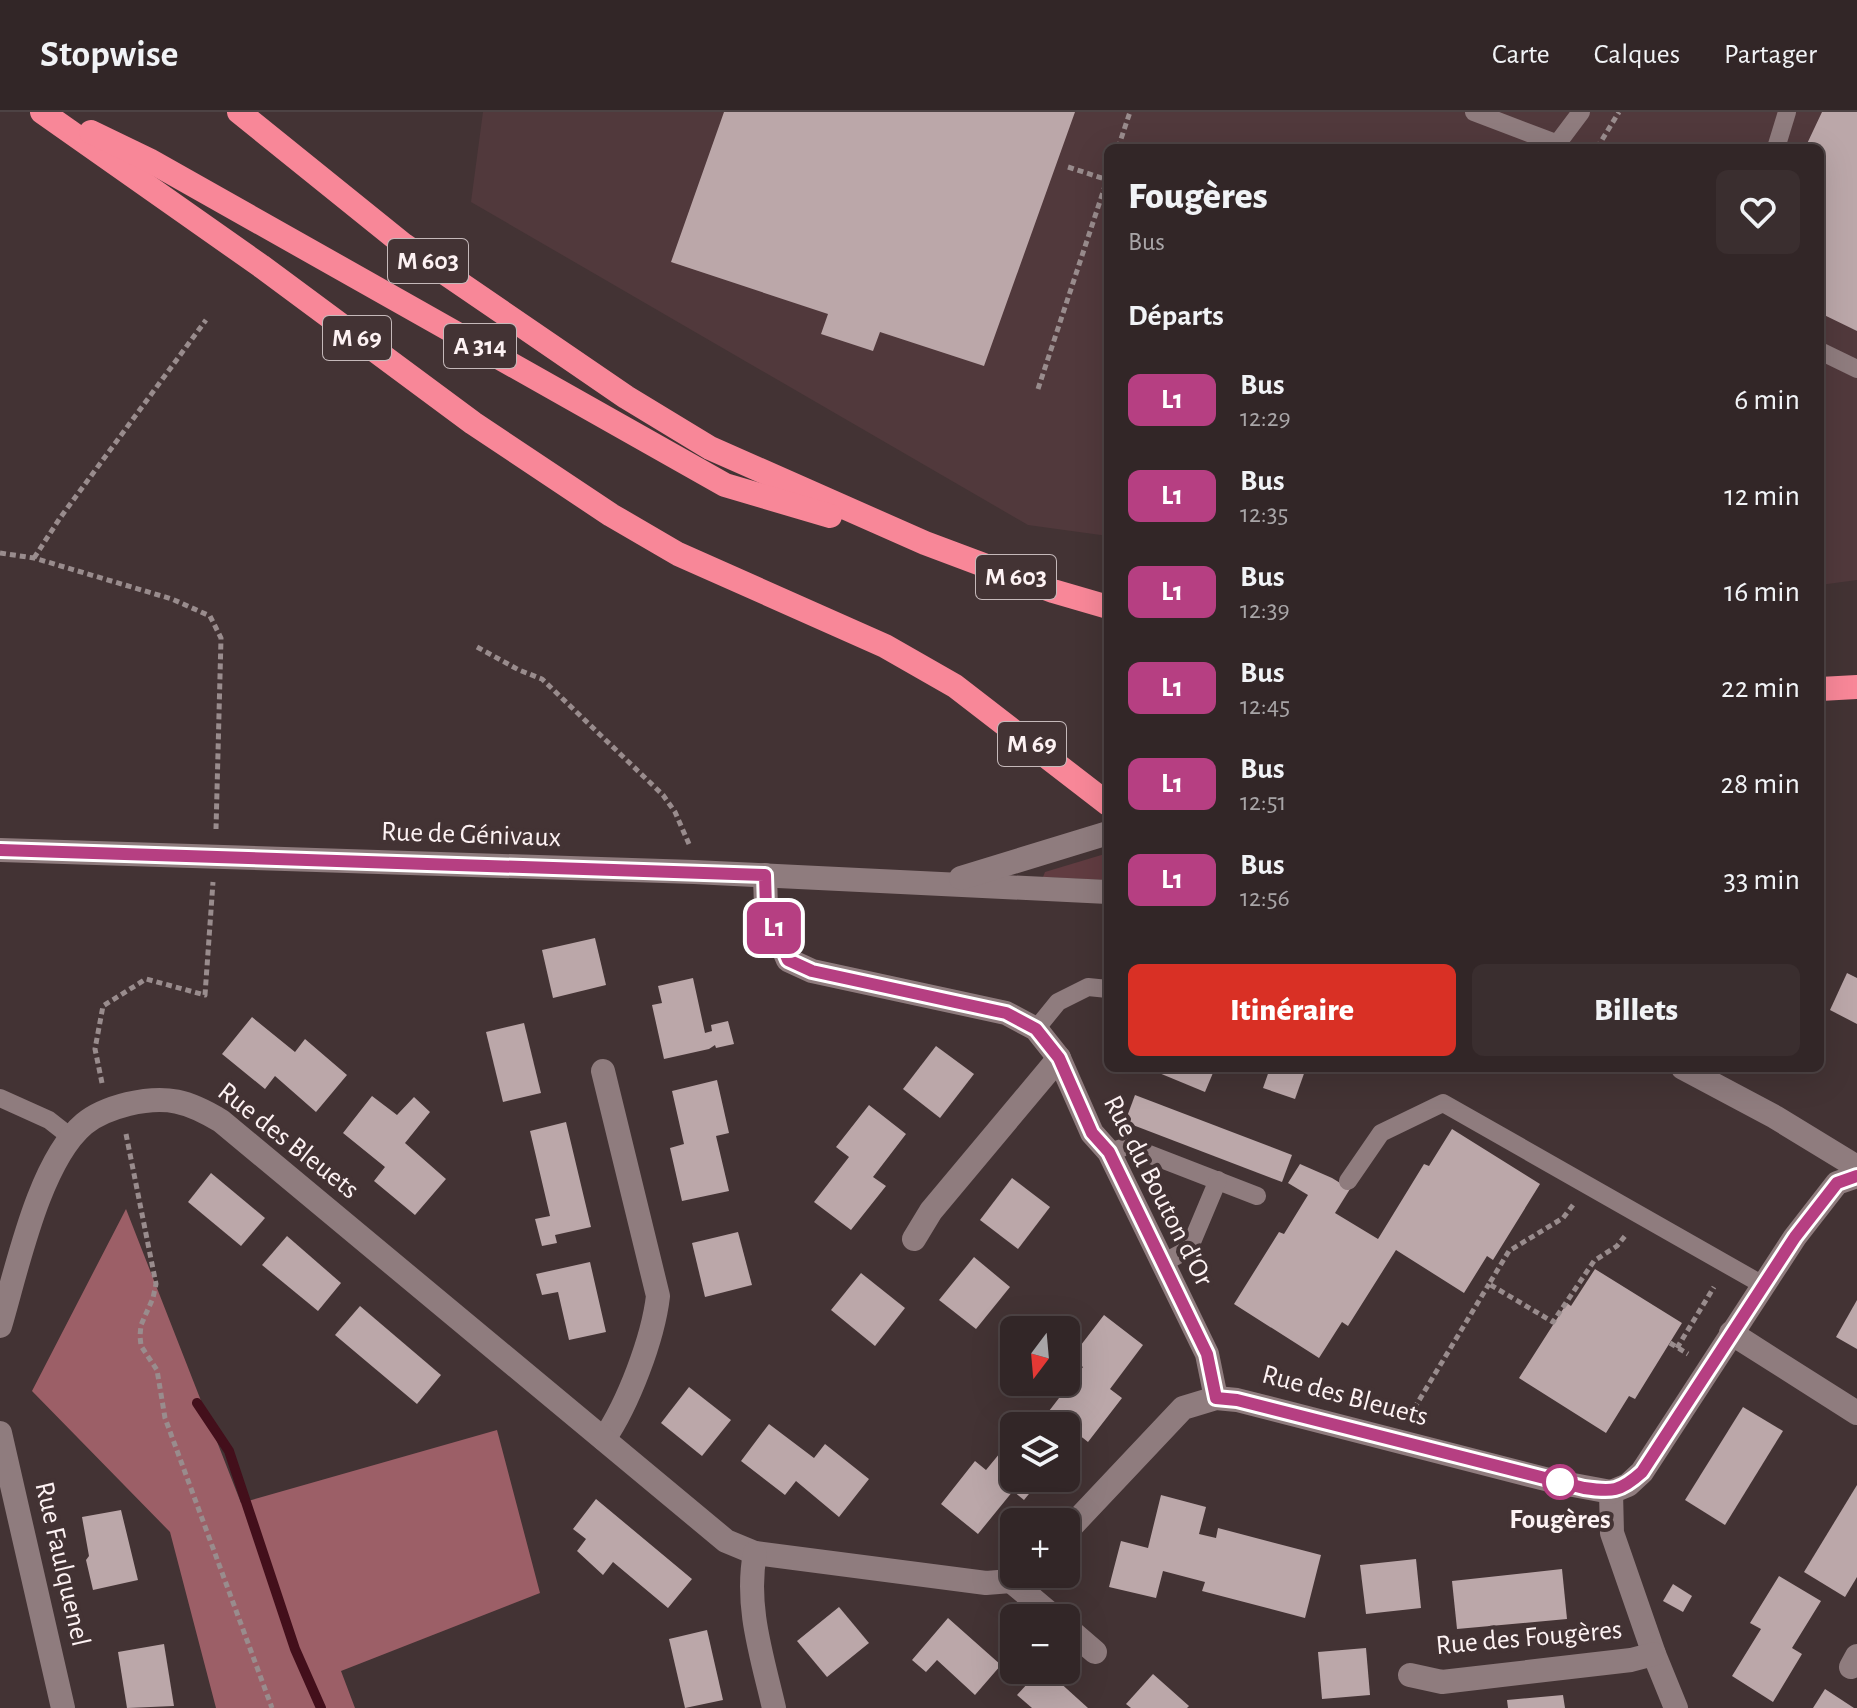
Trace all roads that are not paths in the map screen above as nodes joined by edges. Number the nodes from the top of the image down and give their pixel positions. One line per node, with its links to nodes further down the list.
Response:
1 (42, 112): 16 (highway, M 69)
2 (50, 112): 12 (highway, A 314)
3 (239, 112): 12 (highway, M 603)
4 (1474, 112): 7 (lane)
5 (1581, 112): 8 (lane)
6 (1787, 112): 9 (lane)
7 (1551, 144)
8 (1557, 144)
9 (1777, 144)
10 (1824, 353): 11 (lane)
11 (1857, 369)
12 (925, 543): 13 (highway, M 603)
13 (1104, 606)
14 (1857, 687): 15 (highway)
15 (1824, 689)
16 (1104, 801)
17 (1104, 834): 20 (street, Rue de Génivaux)
18 (0, 850): 19 (street, Rue de Génivaux)
19 (765, 875): 20 (street, Rue de Génivaux); 23 (street, Rue du Bouton d'Or)
20 (940, 884): 21 (street, Rue de Génivaux)
21 (1104, 892)
22 (1104, 989): 23 (lane)
23 (1036, 1029): 24 (street, Rue du Bouton d'Or)
24 (1059, 1058): 29 (street, Rue du Bouton d'Or); 35 (street)
25 (603, 1071): 43 (street)
26 (1691, 1072): 30 (street)
27 (0, 1098): 28 (lane)
28 (72, 1138): 38 (street, Rue des Bleuets); 43 (street, Rue des Bleuets)
29 (1109, 1152): 32 (lane); 36 (street, Rue du Bouton d'Or)
30 (1857, 1167)
31 (1857, 1176): 37 (street)
32 (1218, 1180): 34 (lane); 36 (lane)
33 (1348, 1181): 37 (lane)
34 (1257, 1196)
35 (914, 1239)
36 (1163, 1263): 40 (street, Rue du Bouton d'Or)
37 (1763, 1285): 39 (street)
38 (0, 1326)
39 (1731, 1333): 41 (street); 45 (street)
40 (1216, 1398): 45 (street, Rue des Bleuets); 46 (street)
41 (1857, 1413)
42 (0, 1433): 44 (street, Rue Faulquenel)
43 (604, 1439): 47 (street, Rue des Bleuets)
44 (4, 1469): 55 (street, Rue Faulquenel)
45 (1611, 1492): 53 (street, Rue des Fougères)
46 (1080, 1517)
47 (755, 1553): 48 (street, Rue des Bleuets); 56 (street)
48 (1000, 1580)
49 (1026, 1588): 50 (street, Rue des Bleuets)
50 (1042, 1604)
51 (1080, 1639): 52 (street)
52 (1095, 1652)
53 (1654, 1654): 54 (street, Rue des Fougères); 57 (street, Rue des Fougères)
54 (1410, 1675)
55 (58, 1707)
56 (774, 1708)
57 (1676, 1708)

